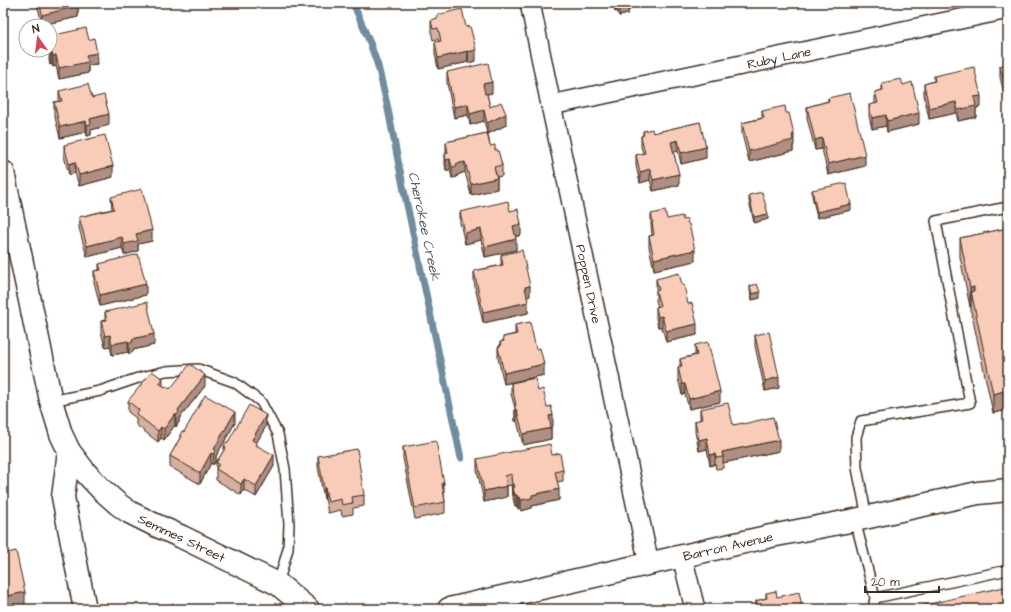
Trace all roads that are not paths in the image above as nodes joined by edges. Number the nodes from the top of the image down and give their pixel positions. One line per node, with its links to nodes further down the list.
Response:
1 (530, 3): 3 (street, Poppen Drive)
2 (1008, 9): 3 (street, Ruby Lane)
3 (551, 105): 11 (street, Poppen Drive)
4 (3, 172): 6 (main road, Semmes Street)
5 (1008, 207): 9 (lane)
6 (51, 401): 7 (main road, Semmes Street); 13 (lane)
7 (68, 451): 13 (main road, Semmes Street); 15 (main road, Semmes Street)
8 (1008, 490): 9 (main road, Barron Avenue)
9 (861, 518): 10 (main road, Barron Avenue); 14 (lane)
10 (682, 556): 11 (main road, Barron Avenue); 18 (street)
11 (649, 564): 17 (main road, Barron Avenue)
12 (1008, 570): 14 (lane)
13 (278, 584): 16 (main road, Semmes Street)
14 (875, 598): 19 (lane)
15 (85, 609)
16 (308, 609)
17 (449, 609)
18 (695, 609)
19 (873, 609)

